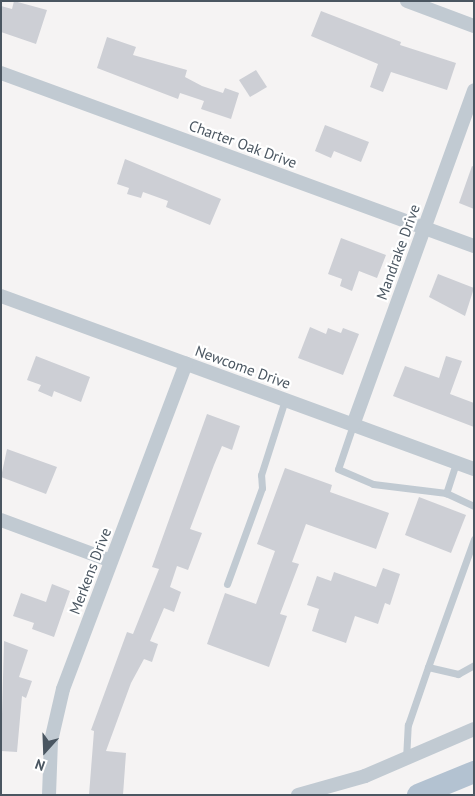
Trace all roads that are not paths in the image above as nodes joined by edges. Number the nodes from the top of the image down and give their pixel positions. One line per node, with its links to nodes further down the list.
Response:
1 (407, 1): 2 (street)
2 (474, 26)
3 (1, 74): 5 (street, Charter Oak Drive)
4 (474, 90): 5 (street, Mandrake Drive)
5 (424, 228): 6 (street, Charter Oak Drive); 10 (street, Mandrake Drive)
6 (474, 246)
7 (1, 296): 8 (street, Newcome Drive)
8 (186, 363): 9 (street, Newcome Drive); 17 (street, Merkens Drive)
9 (285, 400): 10 (street, Newcome Drive); 18 (lane)
10 (352, 425): 11 (street, Newcome Drive); 13 (lane)
11 (456, 463): 12 (street, Newcome Drive); 13 (lane)
12 (474, 469)
13 (446, 493): 14 (lane)
14 (474, 506)
15 (1, 520): 17 (street)
16 (474, 539): 20 (lane)
17 (111, 561): 24 (street, Merkens Drive)
18 (227, 584)
19 (474, 665): 20 (lane)
20 (428, 667): 22 (lane)
21 (474, 729): 22 (street)
22 (406, 759): 25 (street)
23 (474, 772): 26 (main road)
24 (49, 795)
25 (298, 795)
26 (418, 795)

